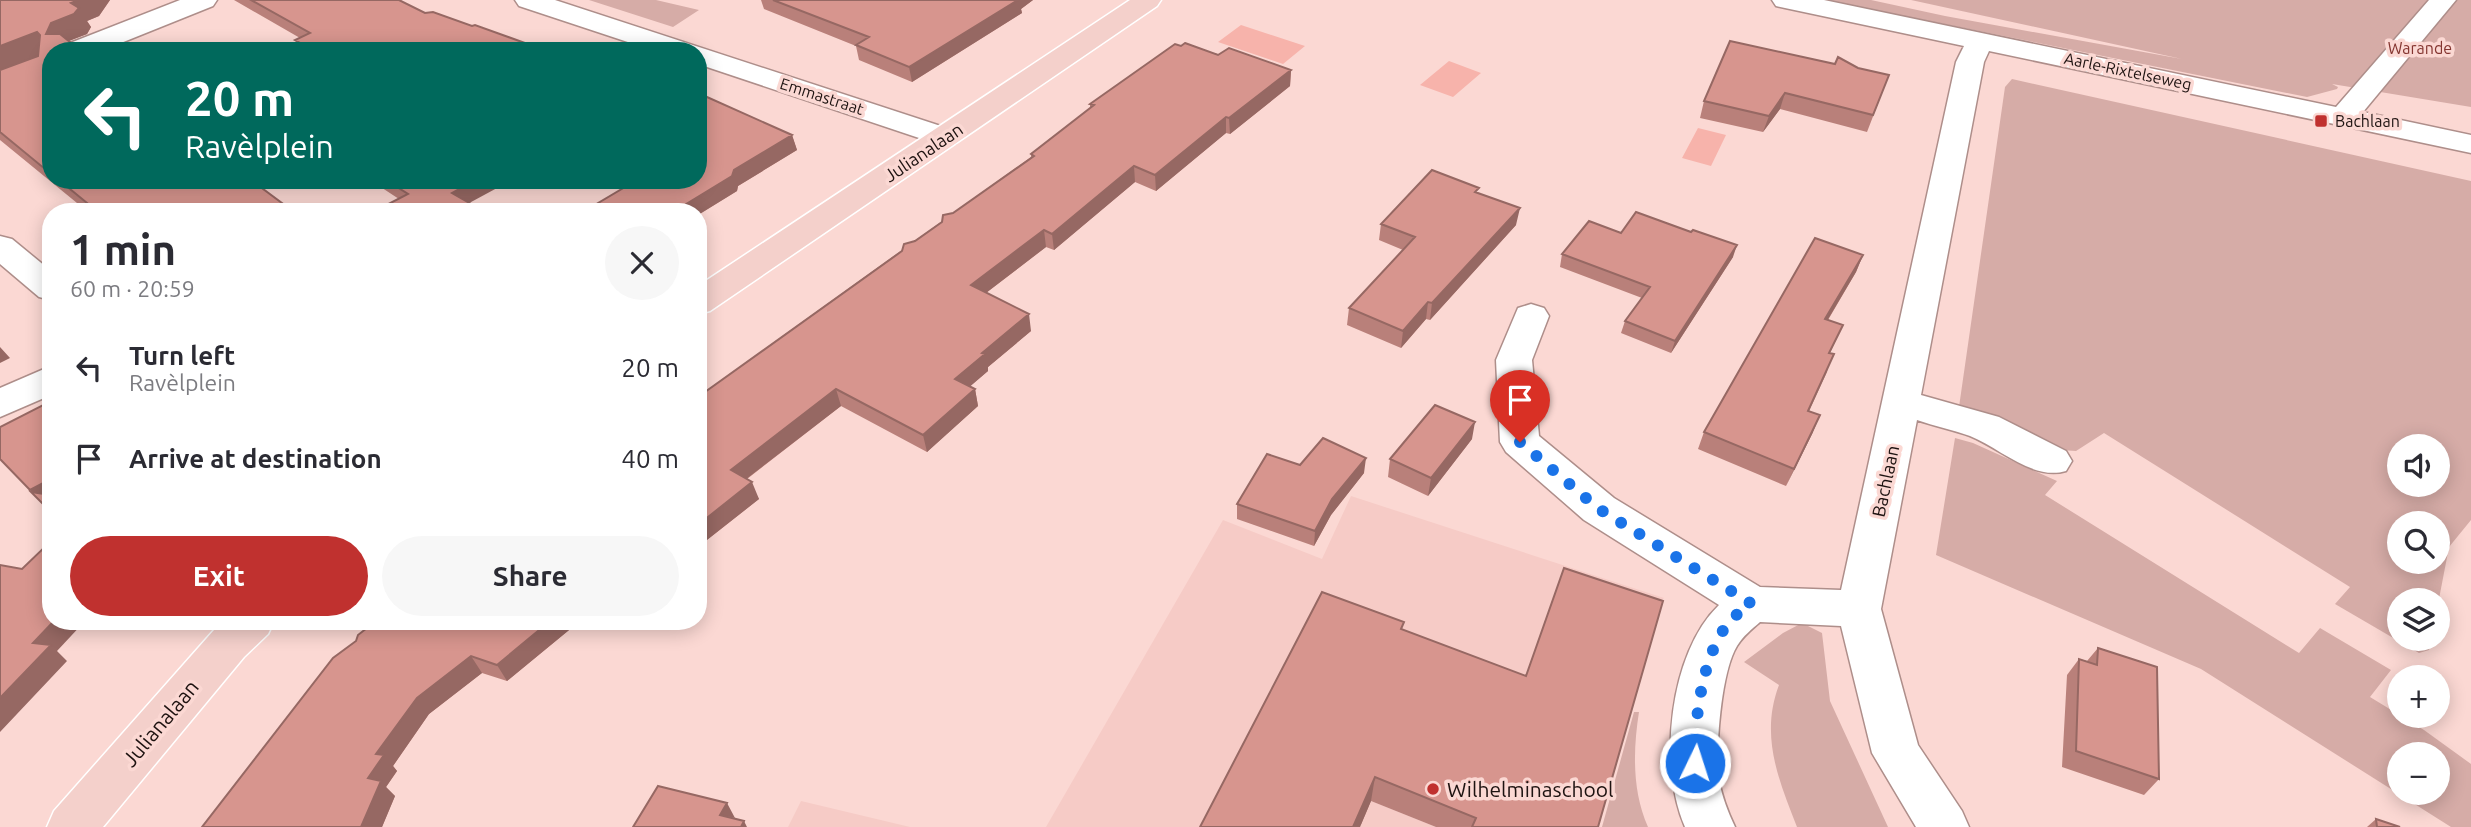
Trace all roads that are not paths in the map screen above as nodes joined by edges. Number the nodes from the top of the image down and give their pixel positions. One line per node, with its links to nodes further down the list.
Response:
1 (204, 0): 7 (street)
2 (528, 0): 8 (street)
3 (1148, 0): 11 (main road, Julianalaan)
4 (1785, 0): 6 (street, Aarle-Rixtelseweg)
5 (2443, 0): 10 (street)
6 (1980, 41): 10 (street, Aarle-Rixtelseweg); 18 (street, Bachlaan)
7 (98, 42)
8 (656, 42)
9 (707, 58): 11 (street, Emmastraat)
10 (2344, 116): 12 (street, Aarle-Rixtelseweg)
11 (945, 137): 15 (main road, Julianalaan)
12 (2471, 144)
13 (0, 246): 14 (street)
14 (42, 281)
15 (707, 297)
16 (1531, 316): 21 (street)
17 (42, 383): 19 (street)
18 (1901, 402): 20 (street); 22 (street, Bachlaan)
19 (0, 404)
20 (2052, 461)
21 (1752, 604): 22 (street); 25 (street)
22 (1859, 609): 26 (street, Bachlaan)
23 (243, 630): 24 (main road, Julianalaan)
24 (72, 827)
25 (1710, 827)
26 (1944, 827)

